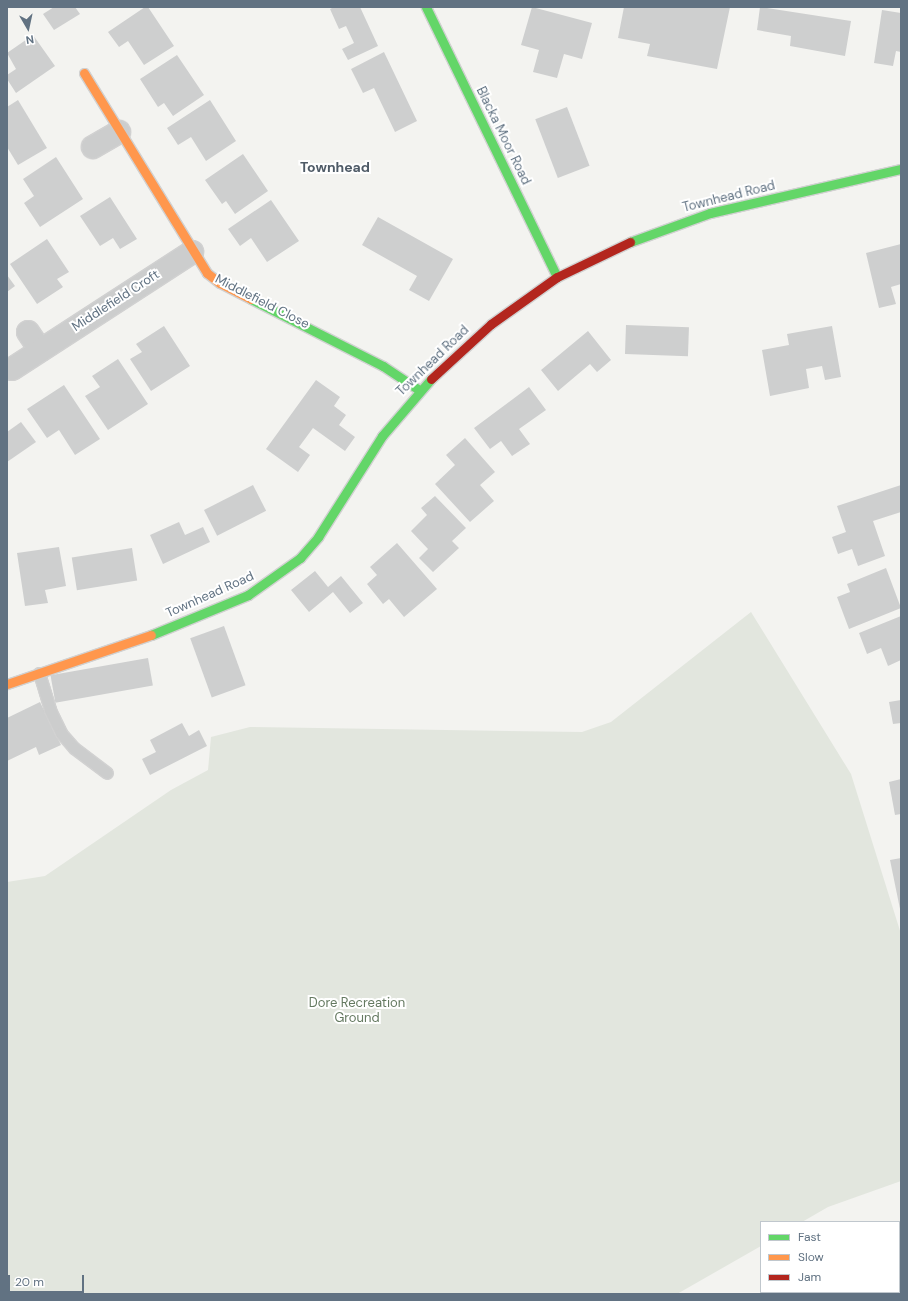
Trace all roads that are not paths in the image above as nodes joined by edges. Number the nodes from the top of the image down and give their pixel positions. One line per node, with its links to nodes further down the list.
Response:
1 (426, 7): 7 (street, Blacka Moor Road)
2 (84, 73): 3 (street, Middlefield Close)
3 (119, 132): 4 (street); 6 (street, Middlefield Close)
4 (93, 147)
5 (901, 169): 7 (street, Townhead Road)
6 (192, 252): 9 (street, Middlefield Croft); 11 (street, Middlefield Close)
7 (557, 277): 11 (street, Townhead Road)
8 (28, 332): 9 (street)
9 (40, 350): 10 (street, Middlefield Croft)
10 (12, 369)
11 (419, 390): 12 (street, Townhead Road)
12 (39, 673): 13 (street, Townhead Road); 14 (lane)
13 (7, 684)
14 (107, 773)

